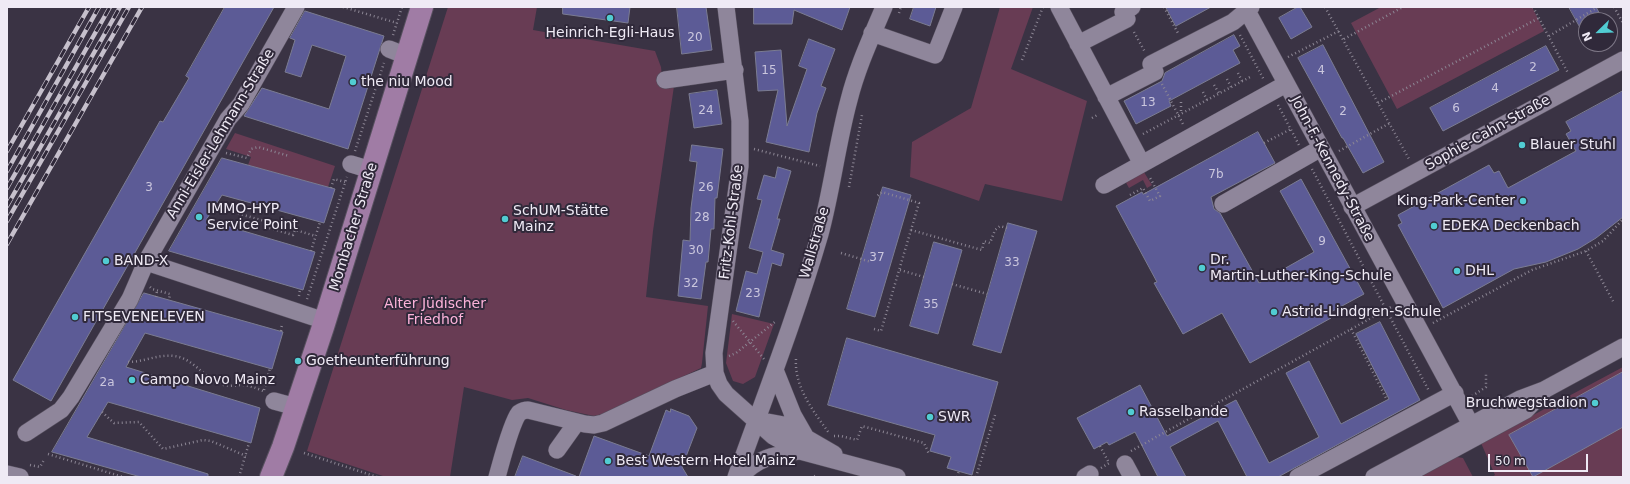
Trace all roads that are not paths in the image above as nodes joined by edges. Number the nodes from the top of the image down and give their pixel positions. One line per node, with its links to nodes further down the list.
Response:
1 (296, 7): 21 (street, Anni-Eisler-Lehmann-Straße)
2 (422, 7): 22 (main road, Mombacher Straße)
3 (726, 7): 12 (street, Fritz-Kohl-Straße)
4 (884, 7): 9 (street, Wallstraße)
5 (954, 7): 9 (street)
6 (1059, 7): 10 (street)
7 (1248, 8): 14 (street, John-F.-Kennedy-Straße); 15 (street)
8 (1130, 13): 10 (street)
9 (880, 36): 24 (street, Wallstraße)
10 (1078, 44): 15 (street)
11 (1623, 60): 20 (street, Sophie-Cahn-Straße)
12 (735, 70): 13 (street); 25 (street, Fritz-Kohl-Straße)
13 (665, 80)
14 (1286, 84): 16 (street, John-F.-Kennedy-Straße); 17 (street)
15 (1106, 97): 17 (street)
16 (1324, 153): 19 (street); 20 (street, John-F.-Kennedy-Straße)
17 (1142, 164): 18 (street)
18 (1104, 185)
19 (1223, 204)
20 (1352, 207): 26 (street, John-F.-Kennedy-Straße)
21 (146, 262): 22 (street); 32 (street, Anni-Eisler-Lehmann-Straße)
22 (325, 321): 28 (main road, Mombacher Straße)
23 (1623, 347): 31 (street)
24 (769, 365): 29 (street, Wallstraße); 33 (street)
25 (719, 366): 29 (street, Fritz-Kohl-Straße); 30 (street)
26 (1462, 395): 31 (street, John-F.-Kennedy-Straße); 44 (street)
27 (269, 396): 28 (street)
28 (296, 407): 34 (main road, Mombacher Straße)
29 (756, 420): 33 (street, Fritz-Kohl-Straße); 36 (street, Wallstraße)
30 (577, 422): 35 (street); 41 (street)
31 (1475, 431): 45 (street); 46 (street)
32 (26, 433)
33 (802, 444): 42 (street); 43 (street)
34 (283, 447): 39 (main road, Mombacher Straße); 40 (main road, Mombacher Straße)
35 (557, 450)
36 (731, 472)
37 (7, 474): 38 (street)
38 (20, 477)
39 (271, 477)
40 (282, 477)
41 (497, 477)
42 (740, 477)
43 (897, 477)
44 (1298, 477)
45 (1374, 477)
46 (1402, 477)

